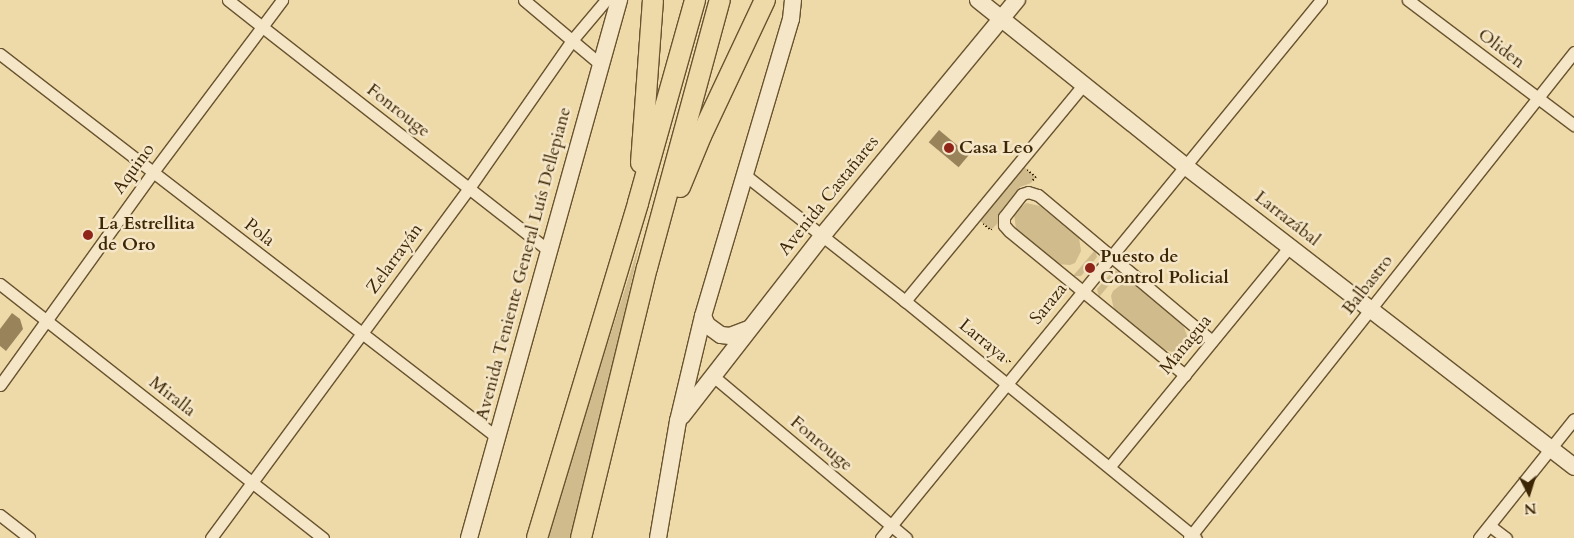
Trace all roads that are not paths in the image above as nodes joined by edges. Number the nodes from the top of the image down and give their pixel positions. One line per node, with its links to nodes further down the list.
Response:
1 (228, 0): 16 (street, Fonrouge)
2 (282, 0): 16 (street, Aquino)
3 (524, 0): 17 (street)
4 (606, 0): 17 (street, Zelarrayán)
5 (618, 0): 20 (street, Avenida Teniente General Luís Dellepiane)
6 (653, 0): 28 (highway)
7 (696, 0): 28 (highway)
8 (720, 0): 33 (highway)
9 (765, 0): 33 (highway)
10 (793, 0): 26 (street)
11 (978, 0): 15 (street, Larrazábal)
12 (1017, 0): 15 (street, Avenida Castañares)
13 (1321, 0): 24 (street, Saraza)
14 (1408, 0): 22 (street, Oliden)
15 (1001, 18): 21 (street, Larrazábal); 29 (street, Avenida Castañares)
16 (262, 28): 25 (street, Aquino); 27 (street, Fonrouge)
17 (573, 39): 20 (street); 27 (street, Zelarrayán)
18 (1574, 52): 22 (street, Balbastro)
19 (0, 54): 25 (street, Pola)
20 (600, 64): 31 (street, Avenida Teniente General Luís Dellepiane)
21 (1084, 84): 24 (street, Larrazábal); 36 (street)
22 (1538, 98): 23 (street, Oliden); 37 (street, Balbastro)
23 (1574, 126)
24 (1185, 166): 30 (street, Larrazábal); 32 (street, Saraza)
25 (152, 172): 39 (street, Aquino); 41 (street, Pola)
26 (745, 174): 29 (street, Larraya); 38 (street)
27 (469, 188): 31 (street, Fonrouge); 41 (street, Zelarrayán)
28 (638, 203): 62 (highway)
29 (822, 235): 36 (street, Larraya); 40 (street, Avenida Castañares)
30 (1290, 246): 37 (street, Larrazábal); 42 (street, Managua)
31 (548, 250): 49 (street, Avenida Teniente General Luís Dellepiane)
32 (1111, 257): 35 (street, Saraza); 35 (street); 42 (street)
33 (647, 268): 63 (highway)
34 (0, 284): 39 (street, Miralla)
35 (1083, 291): 43 (street); 45 (street, Saraza)
36 (905, 300): 45 (street, Larraya)
37 (1371, 309): 50 (street, Larrazábal); 57 (street, Balbastro)
38 (703, 316): 40 (street); 48 (street)
39 (47, 321): 46 (street, Aquino); 53 (street, Miralla)
40 (748, 329): 44 (street, Avenida Castañares)
41 (361, 335): 49 (street, Pola); 53 (street, Zelarrayán)
42 (1212, 341): 43 (street, Managua)
43 (1185, 375): 51 (street, Managua)
44 (713, 376): 48 (street, Avenida Castañares); 55 (street, Fonrouge)
45 (1007, 383): 51 (street, Larraya); 55 (street, Saraza)
46 (0, 384)
47 (1574, 419): 50 (street)
48 (678, 421): 64 (street)
49 (498, 438): 61 (street, Avenida Teniente General Luís Dellepiane)
50 (1551, 448): 52 (street, Larrazábal); 56 (street)
51 (1110, 466): 57 (street, Larraya)
52 (1574, 467)
53 (252, 482): 59 (street, Zelarrayán); 60 (street, Miralla)
54 (0, 515): 58 (street)
55 (891, 526): 65 (street, Saraza); 66 (street, Fonrouge)
56 (1490, 526): 67 (street); 68 (street)
57 (1192, 537)
58 (28, 538)
59 (211, 538)
60 (323, 538)
61 (468, 538)
62 (537, 538)
63 (581, 538)
64 (658, 538)
65 (881, 538)
66 (906, 538)
67 (1479, 538)
68 (1506, 538)

